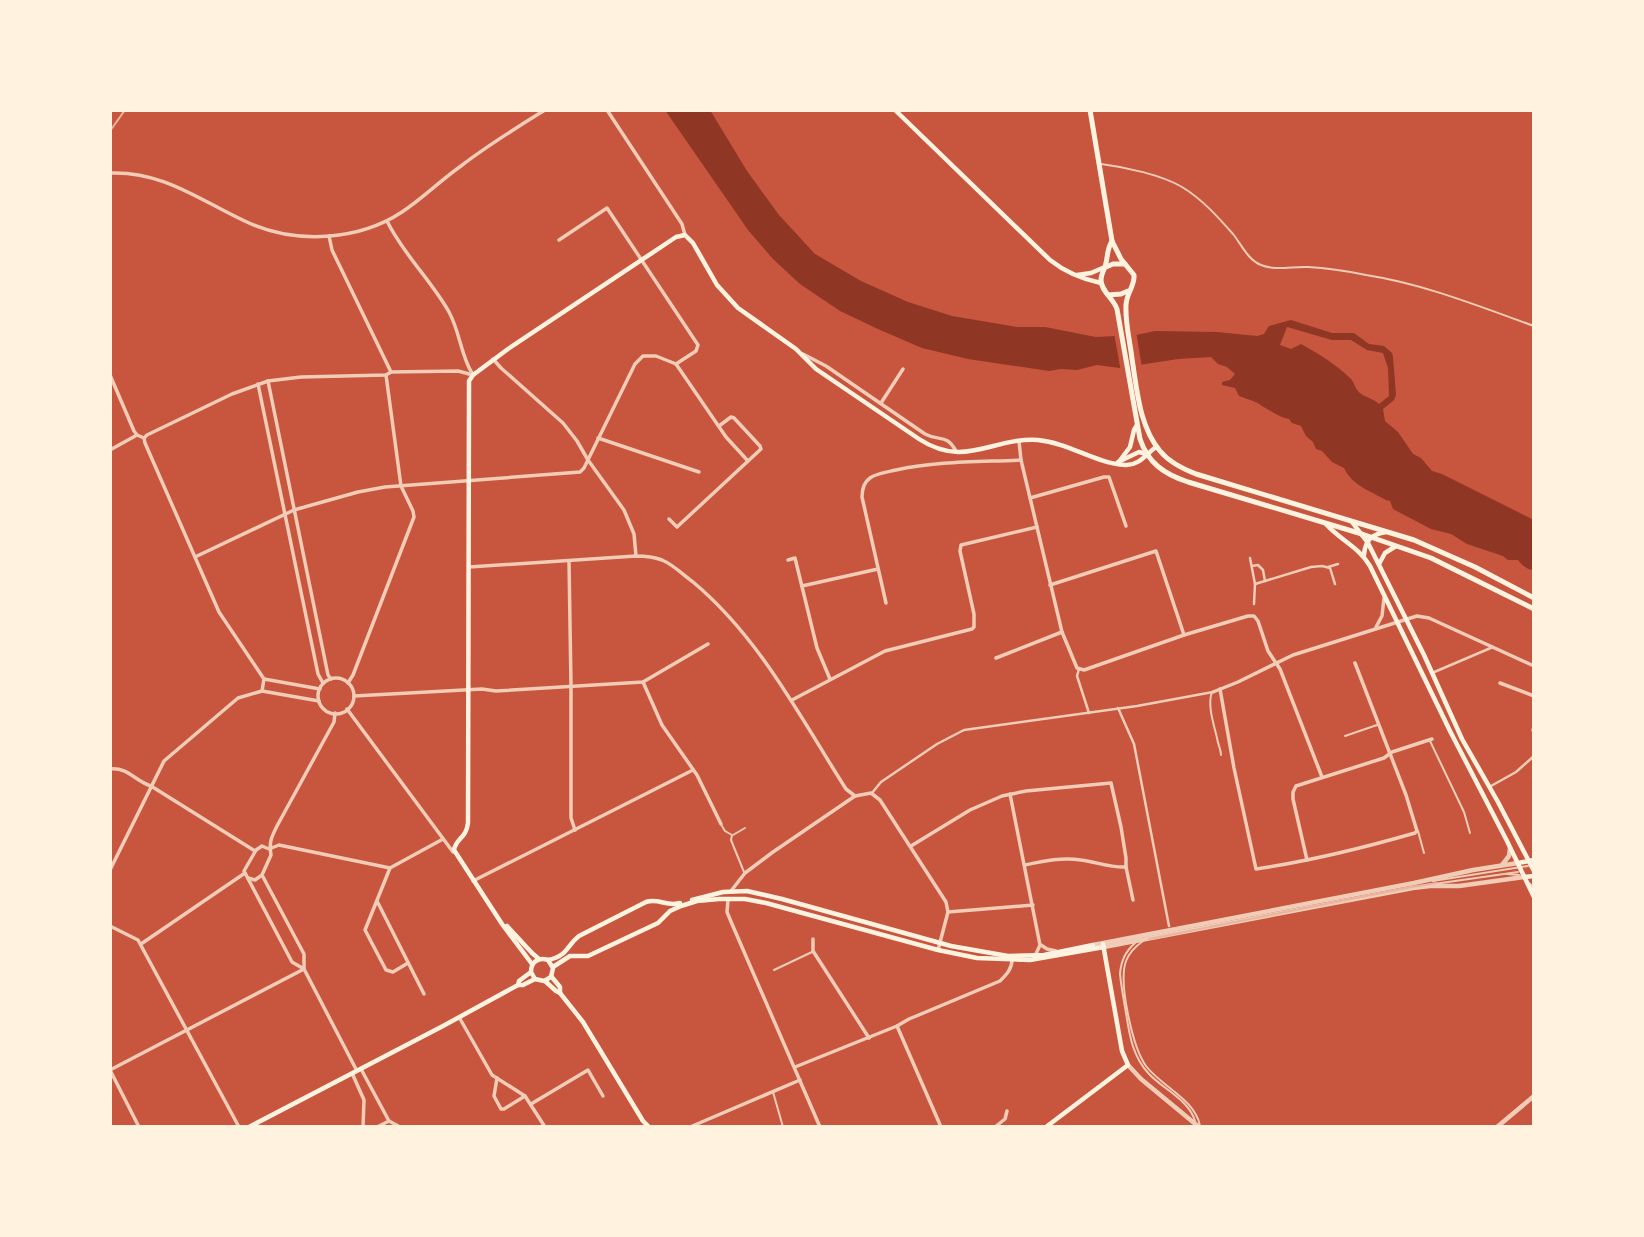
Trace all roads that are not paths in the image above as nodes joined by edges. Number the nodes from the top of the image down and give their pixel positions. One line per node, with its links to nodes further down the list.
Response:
1 (545, 110): 7 (street)
2 (607, 110): 9 (street)
3 (895, 110): 15 (main road)
4 (1090, 110): 5 (main road)
5 (1099, 164): 11 (main road); 19 (lane)
6 (110, 173): 8 (street)
7 (387, 221): 8 (street); 28 (street)
8 (329, 236): 25 (street)
9 (685, 236): 12 (main road); 21 (main road)
10 (559, 240): 12 (street)
11 (1112, 241): 13 (main road); 14 (main road)
12 (641, 261): 22 (main road); 23 (street)
13 (1125, 264): 14 (main road); 17 (main road)
14 (1106, 267): 15 (main road); 16 (main road)
15 (1077, 275): 16 (main road)
16 (1101, 283): 18 (main road)
17 (1130, 290): 18 (main road); 20 (main road)
18 (1108, 295): 20 (main road)
19 (1534, 326)
20 (1125, 329): 31 (main road)
21 (801, 353): 32 (street); 41 (main road)
22 (494, 359): 28 (main road); 43 (street)
23 (677, 364): 34 (street); 37 (street)
24 (903, 369): 32 (street)
25 (391, 372): 27 (street); 28 (street)
26 (110, 375): 35 (street)
27 (386, 375): 29 (street); 49 (street)
28 (473, 375): 48 (main road)
29 (268, 381): 30 (street); 51 (street)
30 (258, 384): 36 (street); 52 (street)
31 (1135, 397): 33 (main road); 39 (main road)
32 (881, 403): 41 (street)
33 (1138, 425): 42 (main road); 46 (main road)
34 (719, 426): 45 (street); 45 (street)
35 (137, 435): 36 (street); 40 (street)
36 (144, 438): 63 (street)
37 (598, 438): 43 (street); 47 (street)
38 (1019, 441): 41 (main road); 44 (street); 46 (main road)
39 (1156, 447): 42 (main road); 54 (main road)
40 (110, 450)
41 (956, 453)
42 (1146, 454): 46 (main road); 46 (main road); 55 (main road)
43 (588, 460): 48 (street); 62 (street)
44 (1021, 460): 50 (street); 73 (street)
45 (748, 461): 53 (street)
46 (1118, 463)
47 (699, 472)
48 (468, 481): 49 (street); 71 (main road)
49 (401, 486): 51 (street); 101 (street)
50 (1030, 498): 56 (street); 57 (street)
51 (294, 510): 52 (street); 98 (street)
52 (286, 515): 63 (street); 102 (street)
53 (669, 519)
54 (1352, 522): 58 (main road); 59 (main road)
55 (1325, 523): 59 (main road); 64 (main road)
56 (1126, 526)
57 (1037, 527): 77 (street); 99 (street)
58 (1387, 532): 60 (main road); 80 (main road)
59 (1362, 534): 60 (main road)
60 (1369, 540): 61 (main road); 64 (main road); 69 (main road)
61 (1396, 546): 69 (main road); 83 (main road)
62 (636, 556): 67 (street); 112 (street)
63 (195, 557): 97 (street)
64 (1364, 557): 79 (main road)
65 (1250, 558): 70 (street)
66 (788, 559): 78 (street)
67 (569, 561): 71 (street); 104 (street)
68 (1338, 564): 72 (street)
69 (1378, 565): 84 (main road)
70 (1252, 566): 74 (street); 75 (street)
71 (468, 567): 108 (main road)
72 (1328, 567): 74 (street); 76 (street)
73 (878, 569): 78 (street); 81 (street)
74 (1265, 581): 75 (street)
75 (1255, 584): 82 (street)
76 (1335, 584)
77 (1050, 585): 87 (street); 88 (street)
78 (801, 587): 99 (street)
79 (1384, 594): 85 (main road); 86 (street)
80 (1534, 598)
81 (886, 603)
82 (1254, 604)
83 (1534, 609)
84 (1405, 619): 85 (street); 90 (street); 96 (main road)
85 (1397, 621): 86 (street); 139 (main road)
86 (1375, 628): 92 (street)
87 (1062, 632): 91 (street); 95 (street)
88 (1184, 635): 92 (street); 95 (street)
89 (708, 644): 100 (street)
90 (1493, 648): 94 (street); 96 (street)
91 (996, 658)
92 (1276, 663): 106 (street); 126 (street)
93 (1355, 663): 118 (street)
94 (1534, 666)
95 (1077, 668): 117 (street)
96 (1432, 673): 128 (main road)
97 (264, 679): 105 (street); 107 (street)
98 (331, 679): 101 (street); 102 (street)
99 (830, 679): 112 (street)
100 (643, 681): 104 (street); 125 (street)
101 (348, 682): 110 (street)
102 (323, 683): 105 (street)
103 (1500, 683): 111 (street)
104 (571, 686): 108 (street); 135 (street)
105 (320, 689): 113 (street)
106 (1220, 689): 109 (street); 145 (street)
107 (262, 691): 113 (street); 127 (street)
108 (468, 691): 110 (street); 143 (main road)
109 (1213, 692): 114 (street); 122 (lane)
110 (354, 696): 115 (street)
111 (1534, 696)
112 (792, 700): 131 (street)
113 (319, 701): 116 (street)
114 (1118, 708): 117 (street); 172 (street)
115 (347, 709): 116 (street); 138 (street)
116 (335, 713): 141 (street)
117 (1089, 713): 129 (street)
118 (1378, 725): 119 (lane); 121 (street)
119 (1345, 736)
120 (1431, 739): 121 (street); 136 (lane)
121 (1389, 754): 126 (street); 134 (street)
122 (1221, 755)
123 (1534, 756): 128 (street)
124 (110, 769): 127 (street)
125 (693, 770): 132 (street); 135 (street)
126 (1322, 777): 145 (street)
127 (151, 786): 142 (street); 149 (street)
128 (1489, 787): 151 (main road)
129 (871, 793): 131 (street); 140 (street)
130 (1010, 794): 140 (street); 146 (street); 147 (street)
131 (855, 796): 153 (street)
132 (721, 824): 137 (lane)
133 (746, 828): 137 (lane)
134 (1417, 828): 144 (lane); 145 (street)
135 (575, 830): 156 (street)
136 (1470, 833)
137 (732, 835): 153 (lane)
138 (443, 839): 143 (street); 148 (street)
139 (1510, 846): 150 (street); 151 (main road)
140 (911, 847): 168 (street)
141 (269, 849): 142 (street); 148 (street); 154 (street)
142 (255, 851): 152 (street)
143 (455, 853): 156 (main road)
144 (1423, 853)
145 (1307, 860)
146 (1025, 865): 147 (street); 167 (street)
147 (1126, 867): 164 (street)
148 (390, 868): 165 (street)
149 (110, 870)
150 (1499, 870): 151 (street); 151 (lane); 151 (lane); 157 (street); 159 (lane); 159 (lane)
151 (1527, 870): 158 (lane); 159 (street); 160 (lane); 162 (main road)
152 (245, 873): 155 (street); 176 (street)
153 (745, 873): 161 (street)
154 (262, 875): 155 (street); 192 (street)
155 (248, 878): 192 (street)
156 (474, 881): 169 (main road)
157 (1422, 881): 159 (lane); 173 (street)
158 (1534, 882)
159 (1430, 883): 173 (street)
160 (1534, 888)
161 (731, 891): 166 (main road); 179 (main road)
162 (1534, 897)
163 (728, 899): 170 (main road); 179 (main road); 206 (street)
164 (1133, 900)
165 (377, 901): 189 (street); 189 (street)
166 (664, 904): 170 (main road); 177 (main road)
167 (1033, 905): 168 (street); 178 (street)
168 (948, 912): 179 (street)
169 (497, 915): 186 (main road); 190 (main road)
170 (666, 916): 185 (main road)
171 (110, 926): 176 (street)
172 (1169, 926)
173 (1147, 937): 175 (street); 181 (street); 218 (lane)
174 (813, 939): 182 (street)
175 (1138, 941): 181 (street); 218 (lane)
176 (141, 944): 203 (street)
177 (572, 944): 185 (main road); 187 (main road)
178 (1040, 944): 183 (street); 184 (street)
179 (939, 946): 184 (main road); 188 (main road)
180 (1093, 946): 181 (street); 183 (main road)
181 (1103, 946): 188 (main road); 205 (main road)
182 (813, 951): 193 (lane); 204 (street)
183 (1062, 952): 184 (main road)
184 (1035, 956)
185 (578, 957): 191 (main road)
186 (539, 959): 187 (main road); 190 (main road)
187 (548, 960): 191 (main road)
188 (1012, 960): 202 (street)
189 (408, 963): 200 (street)
190 (532, 964): 194 (main road)
191 (553, 967): 195 (main road)
192 (304, 969): 203 (street); 208 (street)
193 (774, 970)
194 (531, 972): 196 (main road); 198 (main road)
195 (551, 976): 197 (main road); 199 (main road)
196 (536, 979): 197 (main road); 198 (main road)
197 (545, 981): 199 (main road)
198 (518, 985): 201 (main road)
199 (560, 993): 226 (main road)
200 (424, 994)
201 (460, 1017): 208 (main road); 209 (street)
202 (897, 1026): 204 (street); 230 (street)
203 (188, 1030): 207 (street); 220 (street)
204 (869, 1038): 206 (street)
205 (1128, 1065): 218 (street); 232 (main road)
206 (795, 1067): 210 (street)
207 (110, 1070): 219 (street)
208 (357, 1071): 217 (street); 221 (main road); 222 (street)
209 (497, 1079): 212 (street); 212 (street)
210 (800, 1080): 211 (street); 229 (street)
211 (773, 1091): 227 (street); 228 (lane)
212 (525, 1096): 215 (street)
213 (603, 1096): 215 (street)
214 (1534, 1096): 233 (street)
215 (531, 1104): 225 (street)
216 (1007, 1111): 231 (street)
217 (389, 1121): 223 (street); 224 (street)
218 (1198, 1126)
219 (139, 1127)
220 (239, 1127)
221 (249, 1127)
222 (363, 1127)
223 (377, 1127)
224 (400, 1127)
225 (544, 1127)
226 (649, 1127)
227 (691, 1127)
228 (783, 1127)
229 (820, 1127)
230 (941, 1127)
231 (995, 1127)
232 (1046, 1127)
233 (1497, 1127)

